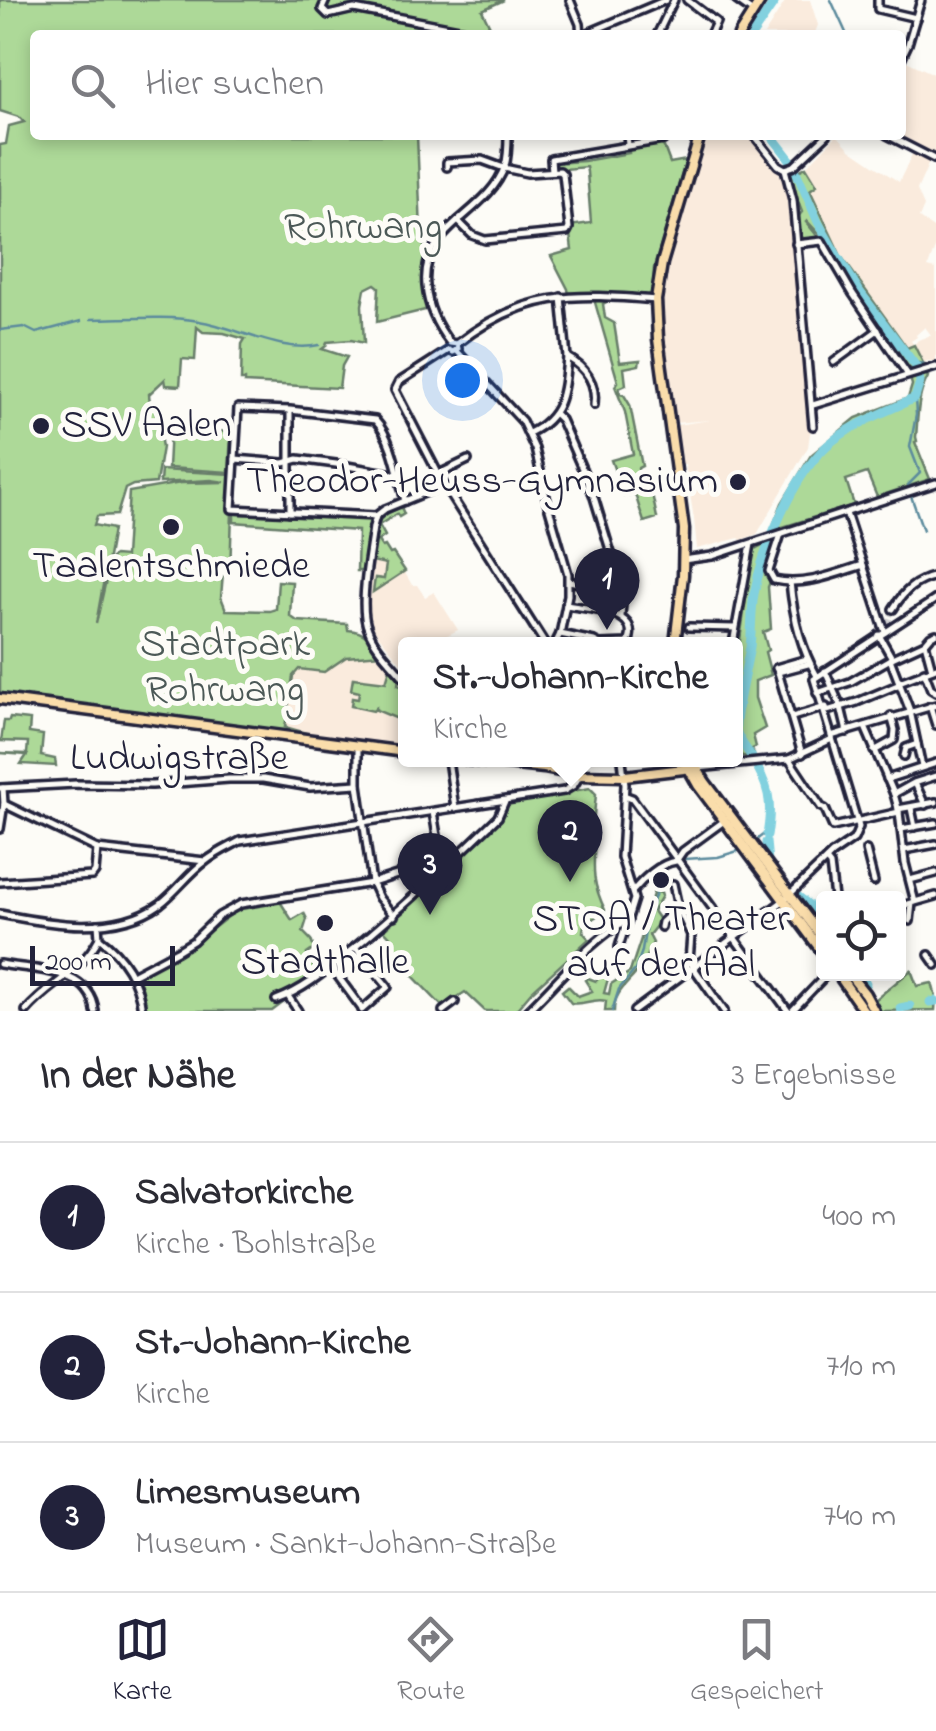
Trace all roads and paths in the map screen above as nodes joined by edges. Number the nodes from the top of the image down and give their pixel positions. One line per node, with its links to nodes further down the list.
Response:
1 (326, 0): 12 (street)
2 (570, 0): 13 (street)
3 (666, 0): 14 (street)
4 (674, 0): 15 (street)
5 (687, 0): 16 (street)
6 (736, 0): 10 (street)
7 (761, 0): 10 (main road)
8 (878, 0): 11 (street)
9 (921, 0): 11 (street)
10 (753, 12): 17 (main road)
11 (916, 18): 18 (street)
12 (464, 30)
13 (581, 30)
14 (594, 30)
15 (659, 30)
16 (712, 30)
17 (741, 30)
18 (906, 48)
19 (507, 140): 29 (street)
20 (628, 140): 26 (street)
21 (650, 140): 26 (street)
22 (699, 140): 35 (main road)
23 (758, 140): 30 (street)
24 (823, 140): 30 (street)
25 (897, 140): 27 (street)
26 (628, 145): 31 (street)
27 (936, 160)
28 (448, 168): 29 (street)
29 (504, 168): 31 (street); 32 (street)
30 (788, 168): 33 (street)
31 (552, 172): 32 (street)
32 (458, 221): 37 (street)
33 (796, 244): 36 (street); 43 (street)
34 (561, 297): 35 (street); 37 (street); 38 (street)
35 (656, 300): 63 (main road)
36 (878, 330): 39 (street); 41 (street)
37 (453, 346): 47 (street); 51 (street)
38 (567, 357): 42 (street); 45 (street)
39 (834, 362)
40 (936, 367): 41 (street)
41 (908, 375): 43 (street)
42 (594, 404)
43 (813, 405): 46 (street)
44 (290, 410): 48 (street); 50 (street); 52 (street)
45 (555, 414): 47 (street); 68 (street)
46 (814, 426)
47 (529, 432): 66 (street)
48 (235, 459): 50 (street); 56 (street)
49 (468, 460): 51 (street)
50 (291, 461): 52 (street); 56 (street)
51 (439, 474): 54 (street)
52 (398, 475): 55 (street)
53 (936, 484): 57 (street)
54 (444, 485): 55 (street); 78 (street)
55 (405, 501): 58 (street)
56 (290, 512): 58 (street)
57 (846, 513): 59 (street); 64 (street)
58 (376, 516): 89 (street)
59 (779, 535): 60 (street); 67 (street)
60 (752, 544): 61 (street); 62 (street)
61 (740, 547): 62 (street); 63 (street)
62 (751, 553): 74 (street)
63 (684, 560): 82 (main road)
64 (863, 564): 67 (street); 75 (street)
65 (936, 576): 71 (street)
66 (569, 581): 68 (street); 70 (street)
67 (790, 582): 88 (street)
68 (623, 592): 72 (street)
69 (936, 598): 75 (street)
70 (566, 605): 72 (street); 76 (street)
71 (892, 609)
72 (620, 616): 81 (street)
73 (689, 627): 74 (street)
74 (735, 628): 83 (street)
75 (886, 630): 87 (street); 91 (street)
76 (560, 634): 79 (street); 80 (street)
77 (936, 634): 84 (street)
78 (542, 637)
79 (558, 637)
80 (575, 637)
81 (630, 637)
82 (676, 637)
83 (734, 637)
84 (925, 643): 86 (street); 87 (street)
85 (936, 652): 86 (street)
86 (928, 654): 90 (street)
87 (891, 659): 93 (street); 94 (street)
88 (808, 661): 92 (street); 103 (street)
89 (398, 670)
90 (928, 670): 93 (street); 95 (street)
91 (825, 671): 92 (street); 94 (street)
92 (817, 676): 96 (street)
93 (900, 683): 99 (street); 101 (street)
94 (834, 688): 96 (street); 99 (street)
95 (936, 692)
96 (817, 693): 100 (street)
97 (0, 699): 110 (main road)
98 (933, 705): 101 (street); 104 (street)
99 (841, 707): 100 (street); 106 (street)
100 (822, 708): 103 (street); 107 (street)
101 (910, 712): 102 (street); 109 (street)
102 (887, 716): 105 (street); 113 (street)
103 (792, 717): 114 (street)
104 (936, 725)
105 (865, 727): 106 (street); 108 (street)
106 (847, 732): 107 (street)
107 (831, 738): 114 (street); 146 (street)
108 (870, 742): 111 (street); 113 (street)
109 (917, 744): 115 (street); 125 (street)
110 (358, 746): 112 (main road); 131 (street)
111 (862, 746)
112 (398, 751)
113 (874, 751): 129 (street)
114 (802, 754): 116 (street)
115 (904, 756)
116 (790, 759): 118 (street); 146 (street)
117 (936, 763): 125 (street)
118 (743, 764)
119 (449, 767): 140 (street)
120 (554, 767): 126 (main road)
121 (623, 767): 127 (street)
122 (674, 767): 127 (main road)
123 (692, 767): 132 (main road)
124 (712, 767): 132 (street)
125 (921, 767): 129 (street); 130 (street)
126 (579, 774): 127 (main road); 136 (street)
127 (625, 776): 134 (street)
128 (936, 776): 130 (street)
129 (887, 779): 135 (street)
130 (918, 782): 135 (street); 139 (street)
131 (358, 784): 133 (street, Ludwigstraße); 144 (street)
132 (704, 785): 145 (main road); 168 (main road)
133 (2, 788): 138 (street)
134 (624, 794): 159 (street); 167 (street)
135 (894, 794): 141 (street)
136 (505, 801): 140 (street); 156 (street)
137 (936, 802): 139 (street)
138 (4, 804): 149 (street); 153 (street)
139 (925, 805): 143 (street)
140 (455, 808): 142 (street)
141 (898, 811): 143 (street); 146 (street); 150 (street)
142 (432, 812): 144 (street); 151 (street)
143 (913, 813): 148 (street)
144 (363, 820): 157 (street); 164 (street)
145 (724, 821): 159 (street); 168 (main road)
146 (858, 822): 158 (street)
147 (936, 822): 148 (street)
148 (915, 826): 150 (street)
149 (0, 829)
150 (901, 829): 155 (street)
151 (438, 842): 156 (street); 164 (street)
152 (936, 844): 155 (street)
153 (97, 849): 157 (street); 162 (street)
154 (866, 850): 163 (street)
155 (904, 850): 161 (street)
156 (456, 858): 174 (street)
157 (206, 860): 177 (street)
158 (826, 860): 166 (street); 168 (street)
159 (676, 861): 167 (street); 181 (street)
160 (936, 872): 161 (street)
161 (909, 880): 170 (street)
162 (0, 882)
163 (874, 882)
164 (372, 884): 174 (street); 190 (street)
165 (673, 884): 172 (street)
166 (833, 891)
167 (632, 892): 175 (street)
168 (786, 897): 179 (main road); 181 (street); 182 (main road)
169 (933, 897): 170 (street)
170 (916, 903): 171 (street); 176 (street)
171 (906, 905)
172 (678, 907): 178 (street); 189 (street)
173 (0, 914): 177 (street)
174 (394, 916): 183 (street)
175 (628, 921): 184 (street); 206 (street)
176 (910, 922)
177 (98, 924): 180 (street)
178 (661, 927)
179 (816, 931)
180 (98, 938): 190 (street); 191 (street)
181 (734, 938): 189 (street); 208 (street)
182 (816, 942)
183 (355, 947): 188 (street); 199 (street)
184 (619, 947)
185 (929, 955): 187 (street)
186 (0, 964): 191 (street)
187 (936, 965)
188 (331, 967): 195 (street); 199 (street)
189 (693, 968): 200 (street); 207 (street)
190 (132, 974): 203 (street)
191 (68, 976): 201 (street); 202 (street)
192 (820, 981): 208 (street)
193 (844, 981): 198 (main road)
194 (852, 981): 198 (main road)
195 (288, 996): 196 (street); 204 (street)
196 (276, 1000)
197 (455, 1002): 205 (street)
198 (866, 1009)
199 (362, 1010)
200 (639, 1010)
201 (26, 1011)
202 (94, 1011)
203 (142, 1011)
204 (298, 1011)
205 (443, 1011)
206 (527, 1011)
207 (724, 1011)
208 (790, 1011)

